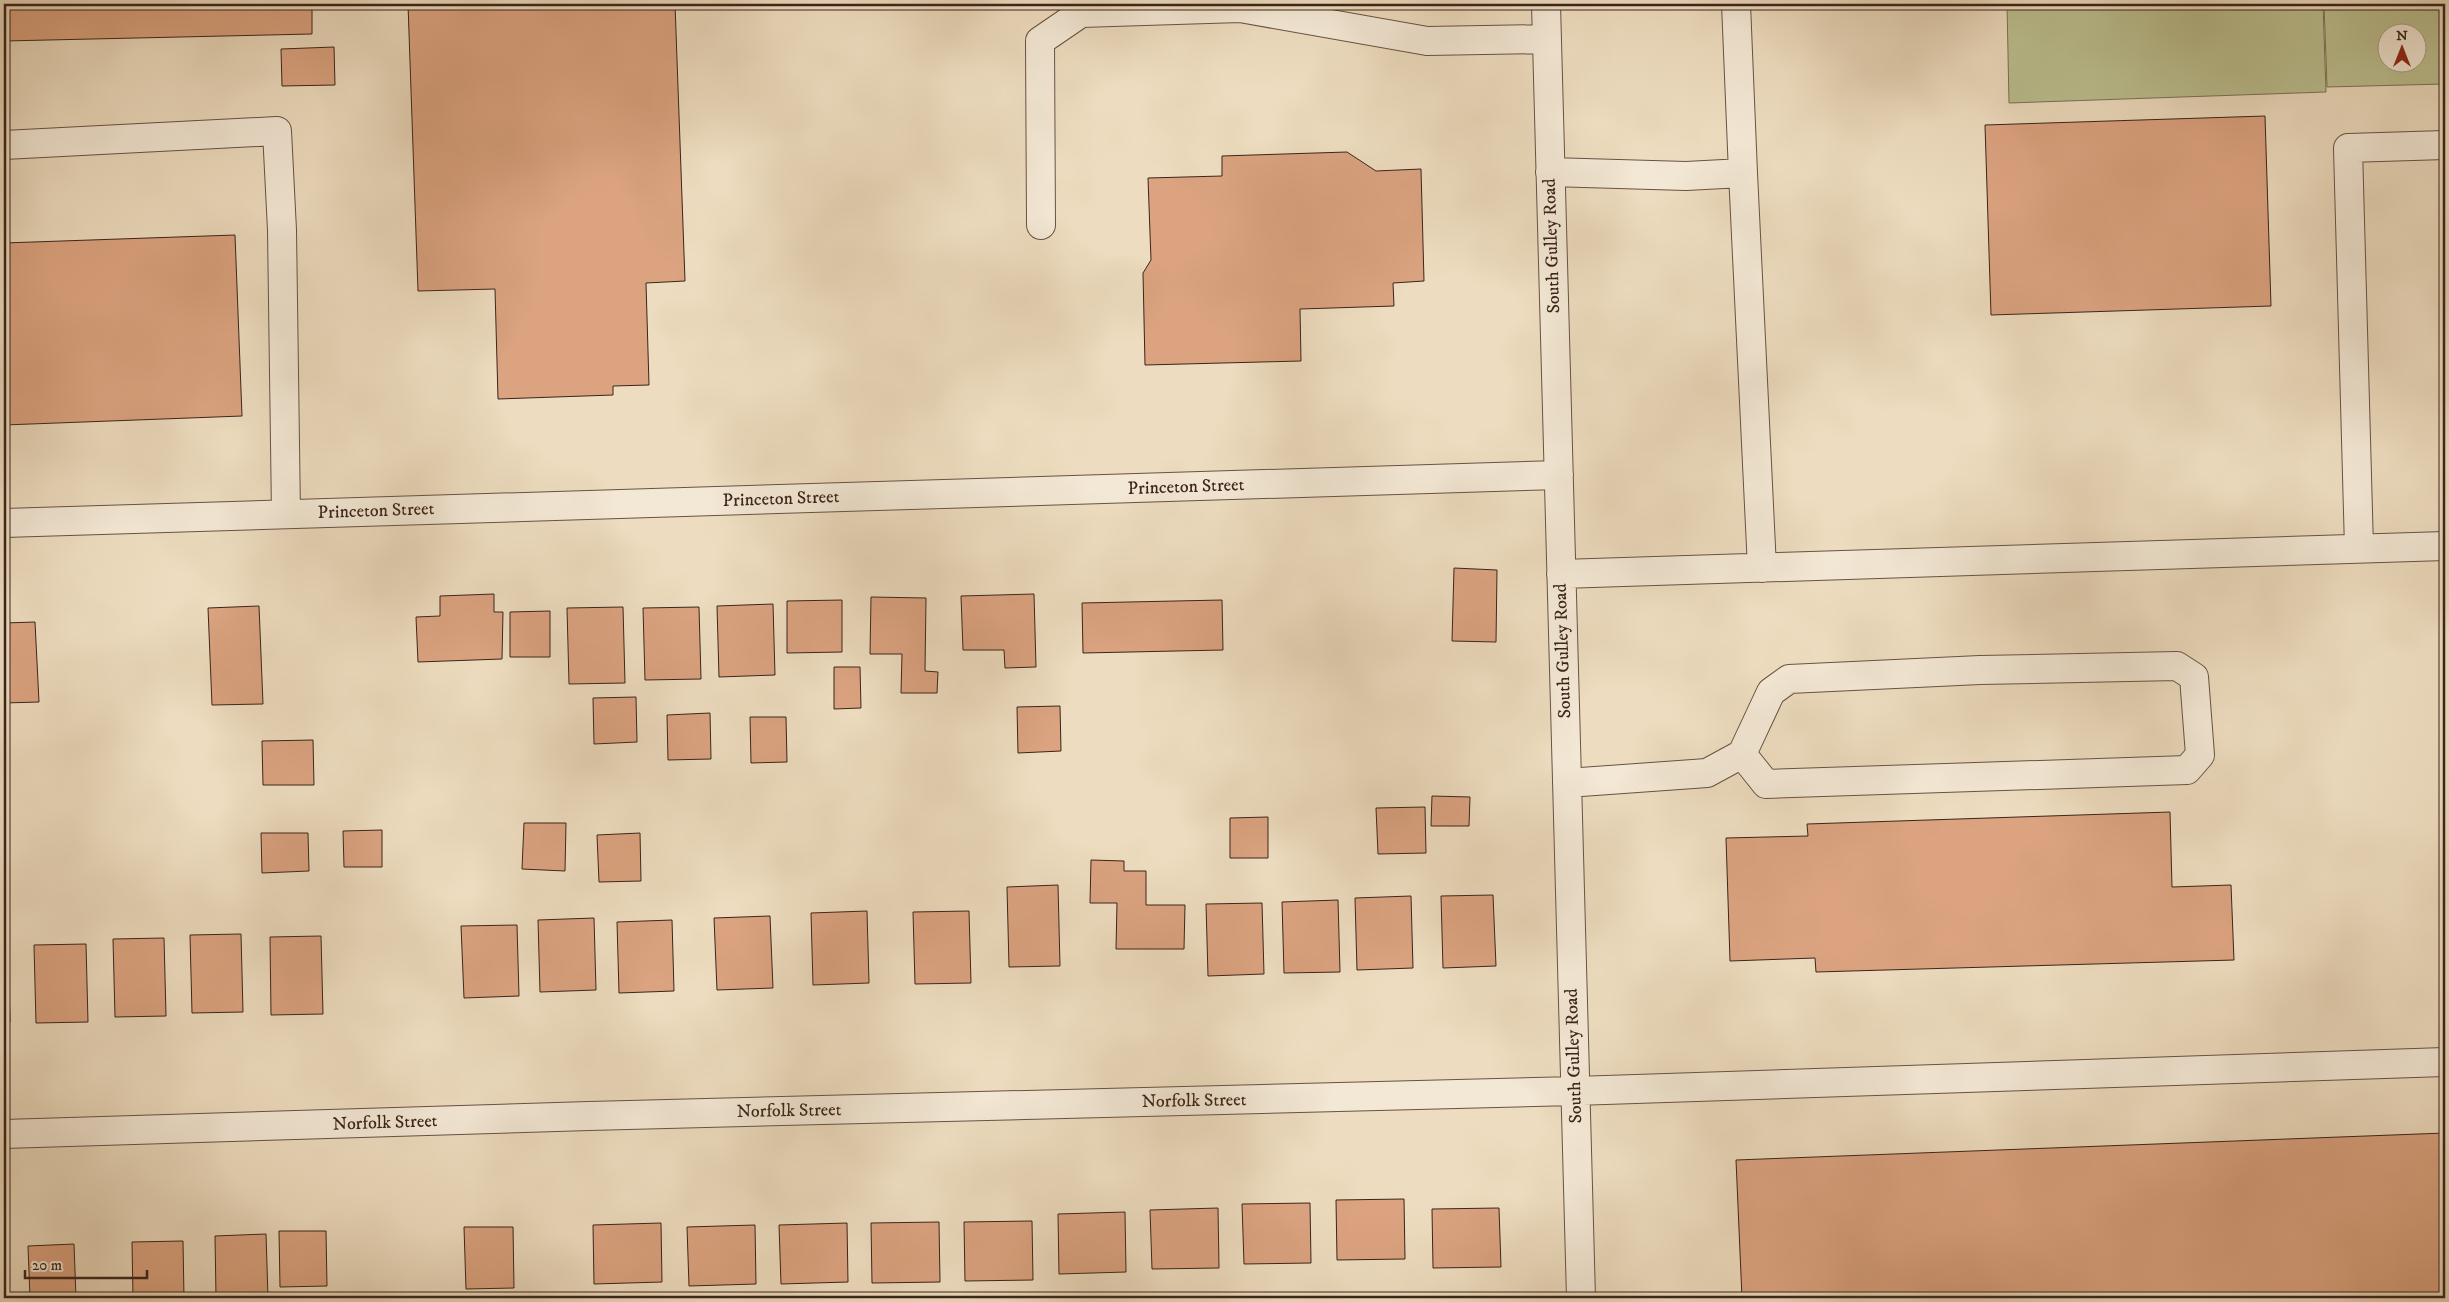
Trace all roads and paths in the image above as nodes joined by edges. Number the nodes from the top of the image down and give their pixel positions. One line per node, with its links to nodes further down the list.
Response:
1 (1546, 4): 3 (street, South Gulley Road)
2 (1736, 4): 7 (street)
3 (1547, 38): 6 (street, South Gulley Road); 8 (street)
4 (4, 145): 10 (street)
5 (2445, 145): 13 (street)
6 (1550, 172): 7 (street); 9 (street, South Gulley Road)
7 (1743, 174): 14 (street)
8 (1041, 225)
9 (1559, 475): 10 (street, Princeton Street); 15 (street, South Gulley Road)
10 (286, 514): 11 (street, Princeton Street)
11 (4, 523)
12 (2445, 546): 13 (street)
13 (2359, 548): 14 (street)
14 (1762, 568): 15 (street)
15 (1561, 574): 17 (street, South Gulley Road)
16 (1742, 754): 16 (street); 17 (street)
17 (1567, 783): 19 (street, South Gulley Road)
18 (2445, 1062): 19 (street, Norfolk Street)
19 (1575, 1091): 20 (street, Norfolk Street); 21 (street, South Gulley Road)
20 (4, 1134)
21 (1581, 1298)

